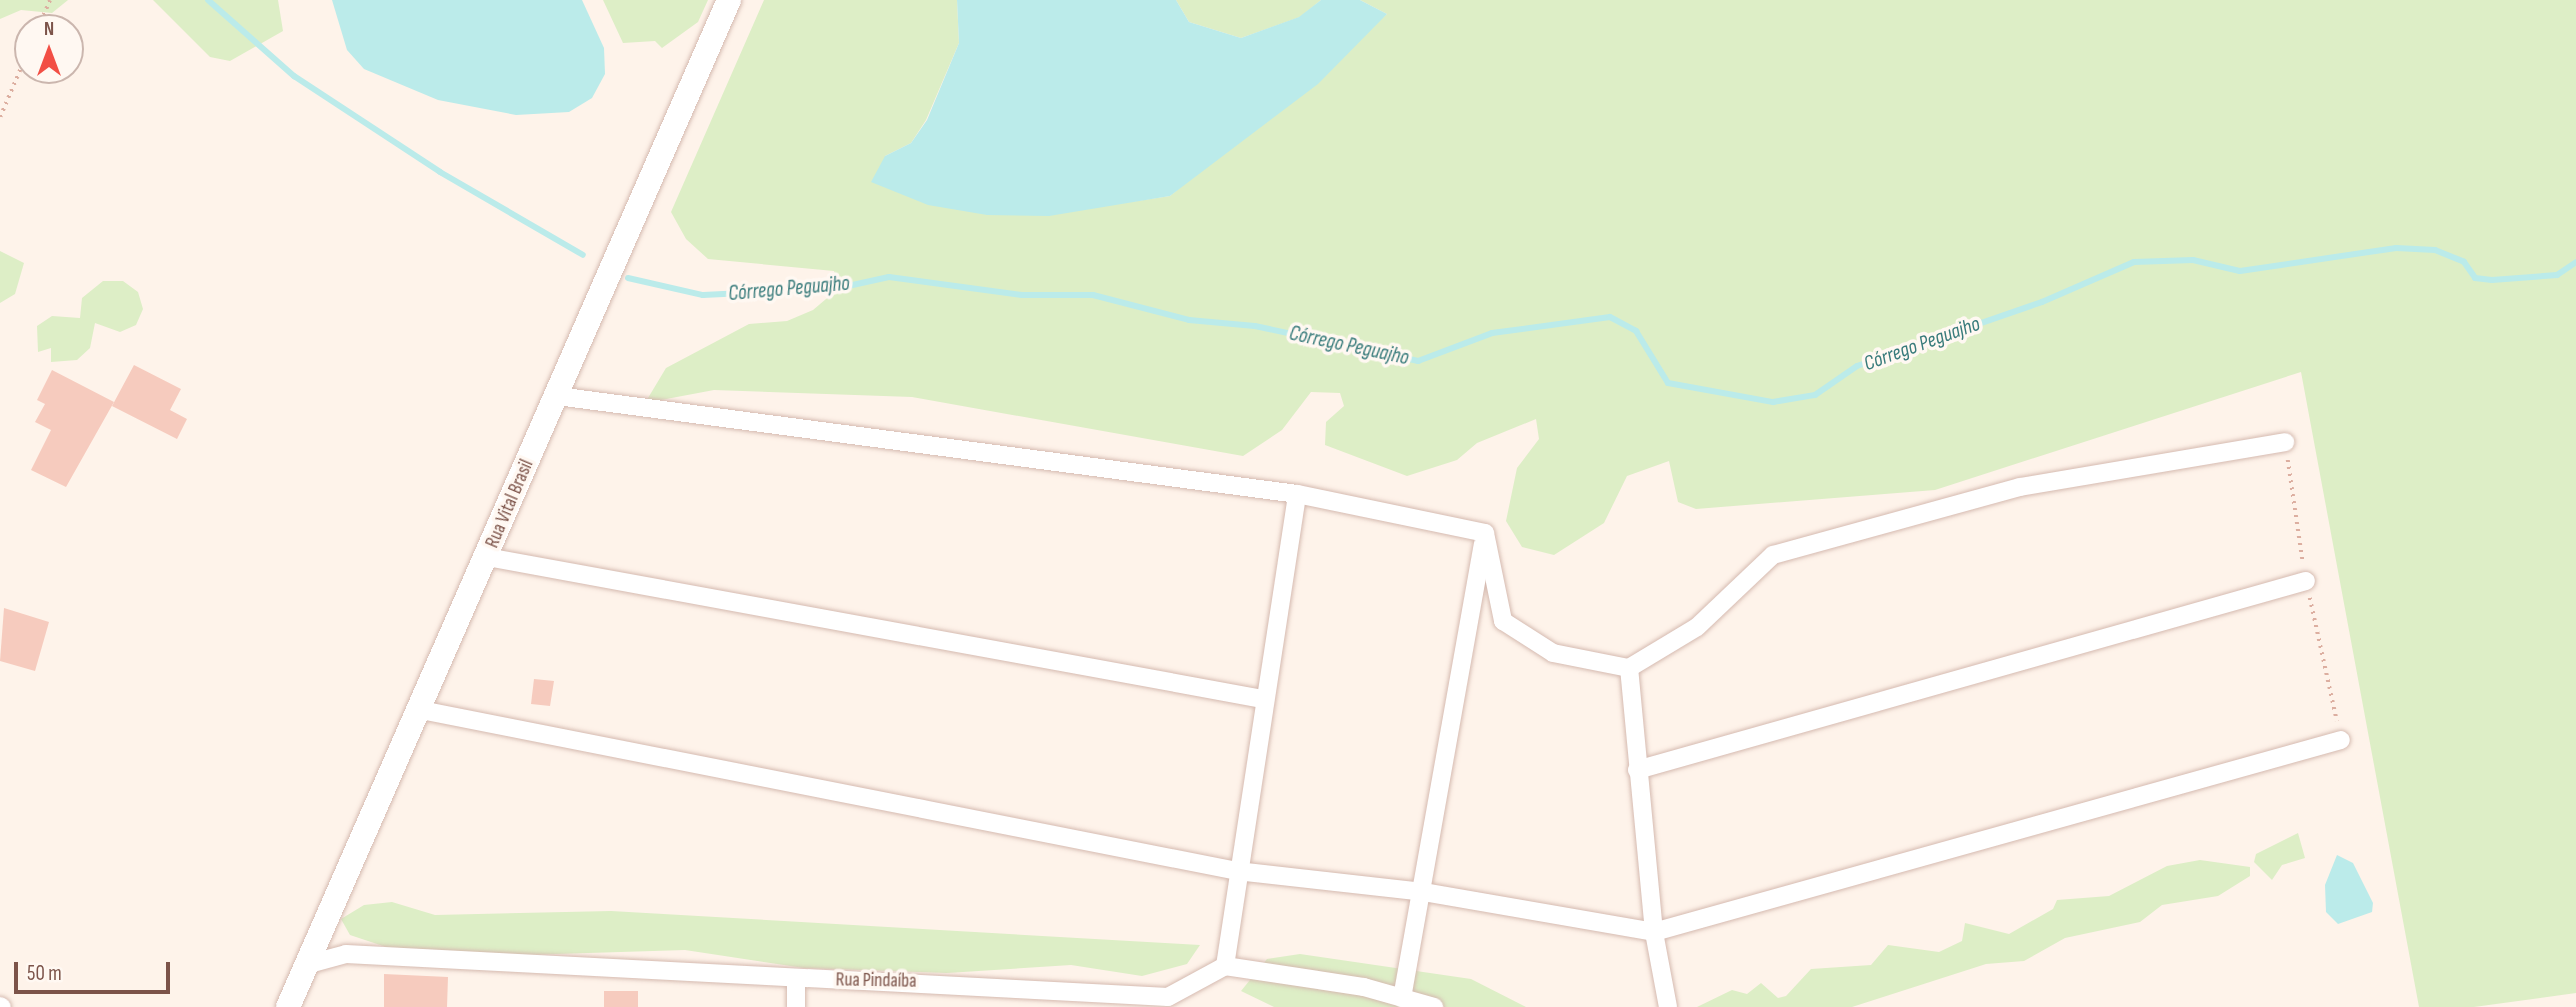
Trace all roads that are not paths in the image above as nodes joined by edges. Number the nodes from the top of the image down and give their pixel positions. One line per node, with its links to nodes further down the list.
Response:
1 (729, 0): 2 (main road, Rua Vital Brasil)
2 (557, 396): 4 (street); 6 (main road, Rua Vital Brasil)
3 (2285, 442): 8 (street)
4 (1297, 494): 5 (street); 9 (street)
5 (1485, 533): 8 (street); 14 (street)
6 (488, 557): 9 (street); 10 (main road, Rua Vital Brasil)
7 (2306, 581): 12 (street)
8 (1629, 668): 12 (street)
9 (1263, 699): 13 (street)
10 (421, 710): 13 (street); 16 (main road, Rua Vital Brasil)
11 (2341, 740): 15 (street)
12 (1637, 770): 15 (street)
13 (1237, 871): 14 (street); 17 (street)
14 (1423, 892): 15 (street); 19 (street)
15 (1654, 932): 23 (street)
16 (309, 964): 18 (street, Rua Pindaíba); 20 (main road, Rua Vital Brasil)
17 (1226, 966): 18 (street, Rua Pindaíba); 19 (street)
18 (796, 979): 21 (street)
19 (1402, 998): 22 (street)
20 (288, 1007)
21 (796, 1007)
22 (1434, 1007)
23 (1668, 1007)

